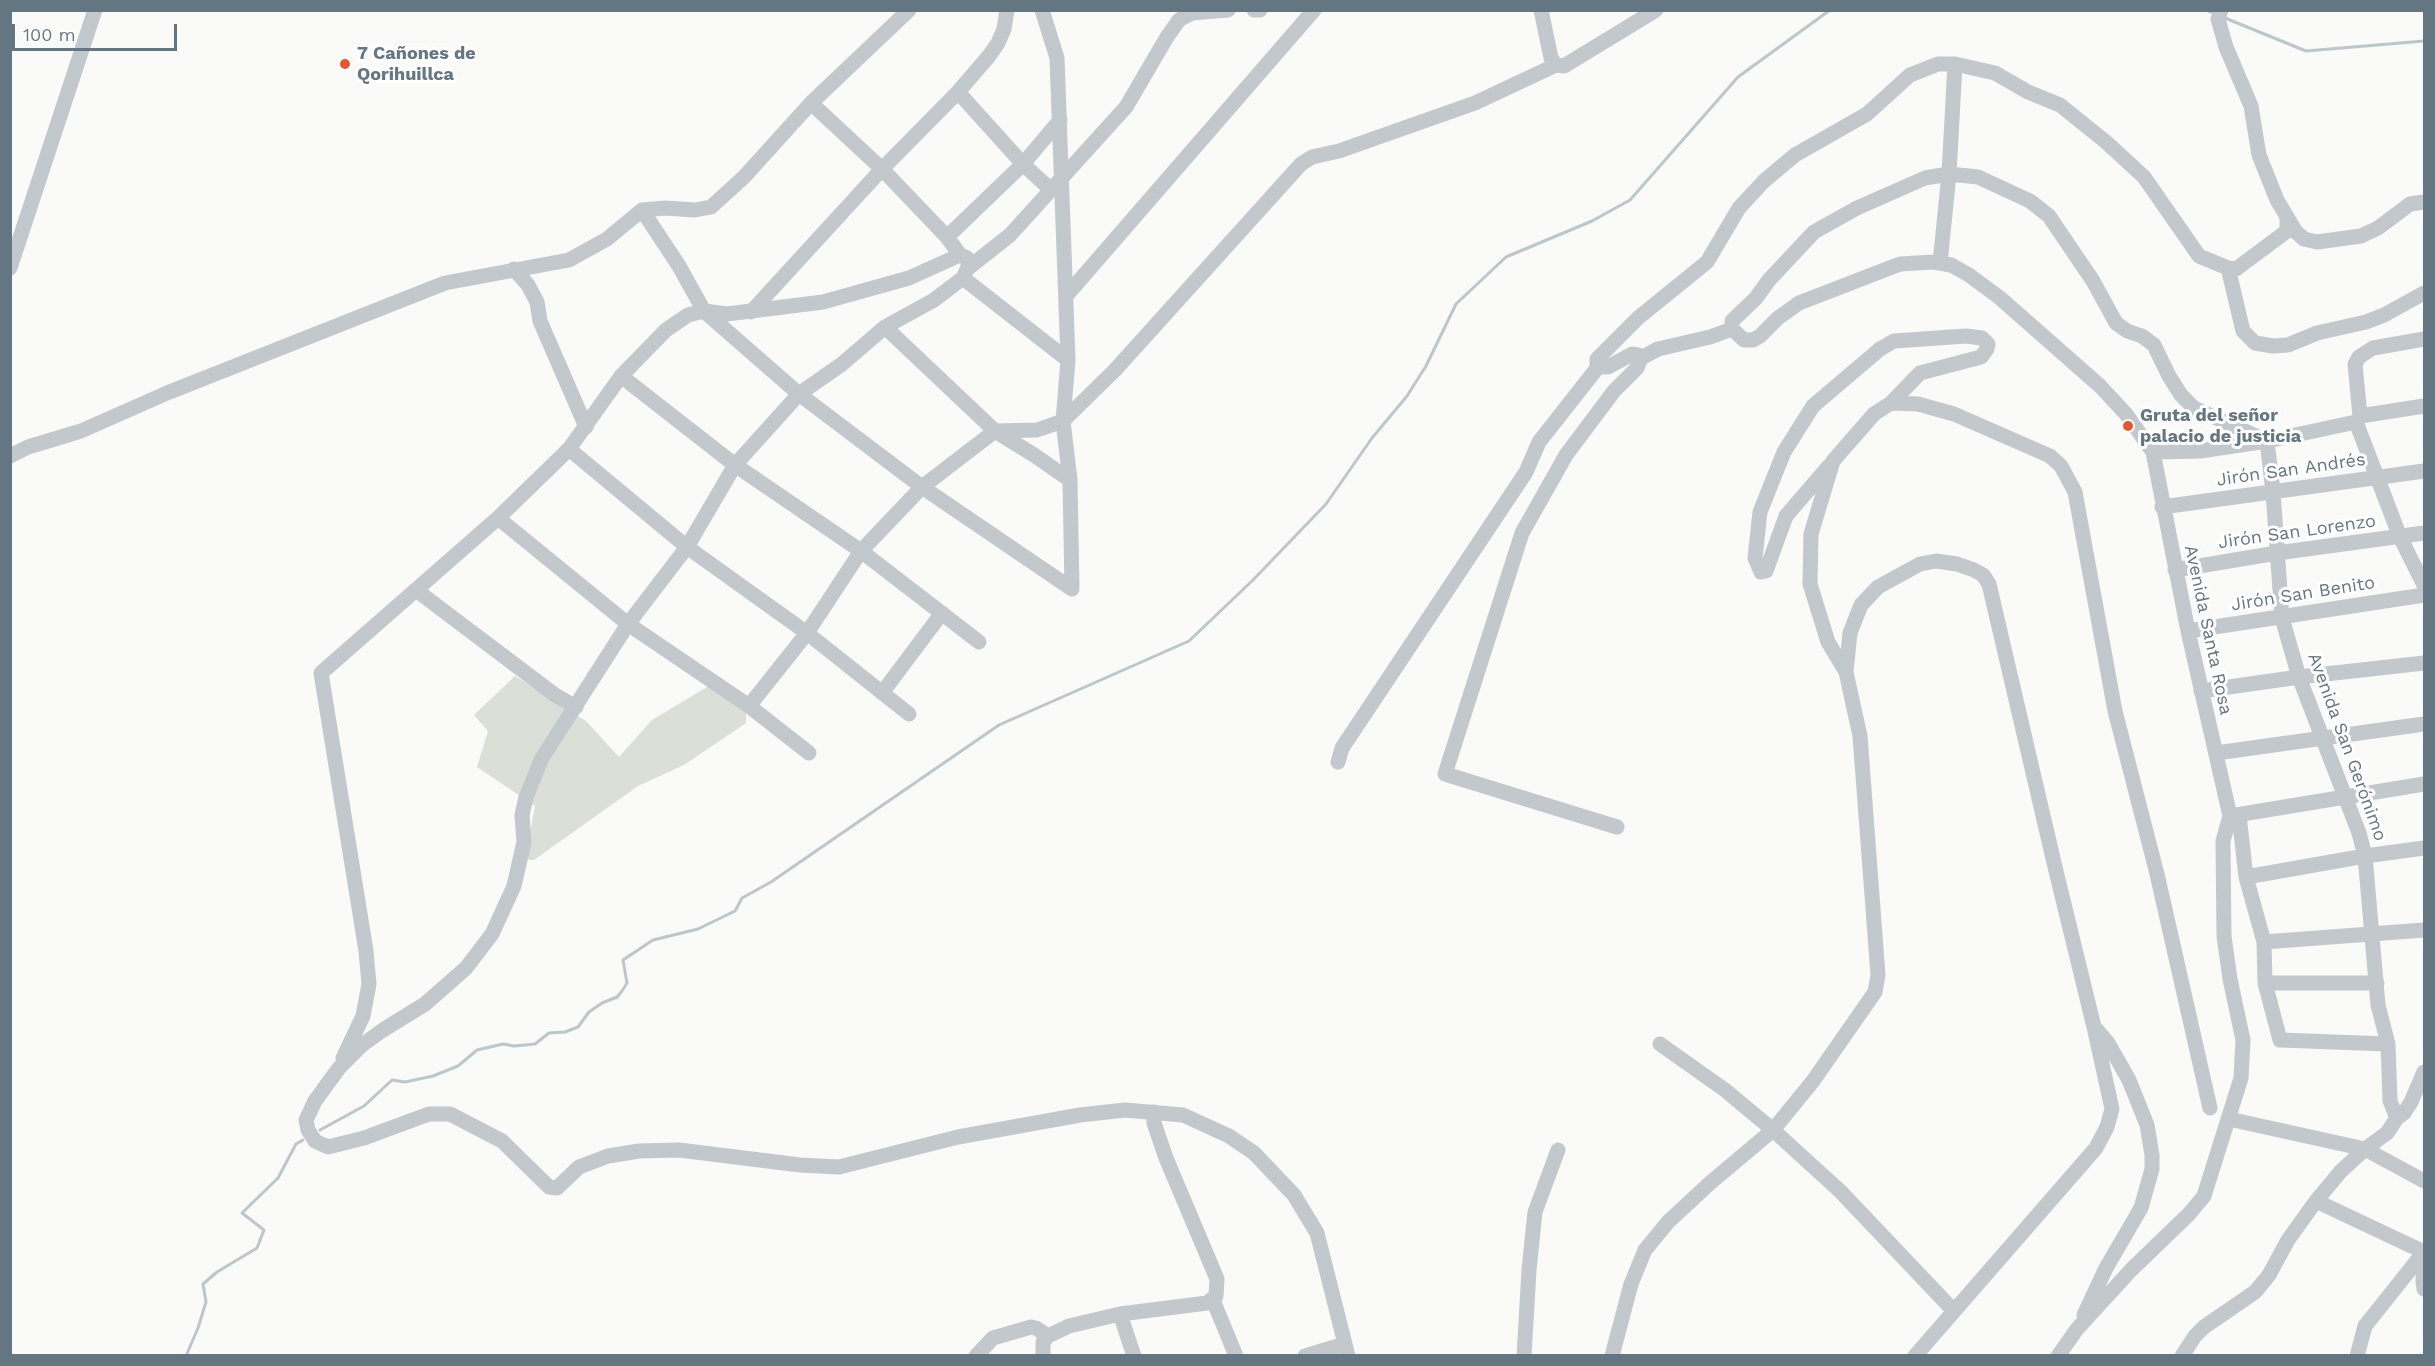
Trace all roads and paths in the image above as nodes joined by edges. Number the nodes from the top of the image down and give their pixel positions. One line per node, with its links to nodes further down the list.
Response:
1 (95, 10): 27 (street)
2 (909, 10): 15 (street)
3 (1007, 10): 14 (street)
4 (1042, 10): 16 (street)
5 (1228, 10): 20 (street)
6 (1254, 10): 7 (street)
7 (1260, 10)
8 (1314, 10): 32 (street)
9 (1541, 10): 13 (street)
10 (1656, 10): 13 (street)
11 (2219, 15): 24 (street)
12 (1955, 64): 19 (street); 29 (street); 40 (street)
13 (1556, 65): 46 (street)
14 (958, 92): 17 (street); 18 (street)
15 (811, 102): 18 (street); 23 (street)
16 (1060, 120): 17 (street); 20 (street)
17 (1023, 164): 21 (street); 25 (street)
18 (882, 169): 25 (street); 34 (street)
19 (1949, 174): 26 (street); 36 (street); 49 (street)
20 (1062, 177): 21 (street); 32 (street)
21 (1051, 190): 28 (street)
22 (2424, 202): 24 (street)
23 (642, 210): 30 (street); 33 (street)
24 (2287, 217): 29 (street)
25 (947, 237): 28 (street)
26 (1940, 263): 36 (street); 51 (street)
27 (10, 268)
28 (963, 268): 34 (street); 35 (street); 39 (street)
29 (2228, 268): 31 (street)
30 (514, 269): 47 (street); 52 (street)
31 (2424, 292)
32 (1066, 296): 39 (street)
33 (704, 310): 34 (street); 41 (street); 42 (street)
34 (751, 312)
35 (885, 327): 42 (street); 48 (street)
36 (1732, 329): 38 (street)
37 (2424, 339): 45 (street)
38 (1641, 358): 40 (street); 93 (street)
39 (1068, 360): 46 (street)
40 (1598, 368): 89 (street)
41 (621, 376): 47 (street); 54 (street)
42 (799, 394): 54 (street); 58 (street)
43 (1891, 403): 53 (street); 53 (street); 108 (street)
44 (2424, 406): 45 (street)
45 (2358, 419): 49 (street); 56 (street)
46 (1063, 421): 48 (street); 57 (street)
47 (586, 427): 50 (street)
48 (995, 431): 57 (street); 58 (street)
49 (2267, 441): 51 (street); 59 (street, Avenida San Gerónimo)
50 (568, 449): 61 (street); 64 (street)
51 (2153, 452): 60 (street, Avenida Santa Rosa)
52 (10, 456)
53 (1833, 461): 78 (street)
54 (735, 465): 64 (street); 65 (street)
55 (2424, 471): 56 (street, Jirón San Andrés)
56 (2377, 478): 59 (street, Jirón San Andrés); 63 (street)
57 (1070, 480): 58 (street)
58 (922, 487): 65 (street)
59 (2273, 492): 60 (street, Jirón San Andrés); 66 (street, Avenida San Gerónimo)
60 (2162, 507): 67 (street, Avenida Santa Rosa)
61 (498, 518): 69 (street); 73 (street)
62 (2424, 533): 63 (street, Jirón San Lorenzo)
63 (2400, 537): 66 (street, Jirón San Lorenzo); 68 (street)
64 (687, 547): 73 (street); 75 (street)
65 (861, 551): 71 (street); 75 (street)
66 (2277, 553): 67 (street, Jirón San Lorenzo); 72 (street, Avenida San Gerónimo)
67 (2175, 570): 74 (street, Avenida Santa Rosa)
68 (2424, 585)
69 (416, 590): 82 (street); 105 (street)
70 (2424, 595): 72 (street, Jirón San Benito)
71 (942, 613): 76 (street); 81 (street)
72 (2282, 618): 74 (street, Jirón San Benito); 79 (street, Avenida San Gerónimo)
73 (628, 624): 82 (street); 83 (street)
74 (2188, 631): 80 (street, Avenida Santa Rosa)
75 (807, 633): 81 (street); 83 (street)
76 (979, 642)
77 (2424, 663): 79 (street)
78 (1846, 672): 102 (street); 112 (street)
79 (2299, 677): 80 (street); 86 (street, Avenida San Gerónimo)
80 (2201, 691): 88 (street, Avenida Santa Rosa)
81 (882, 693): 84 (street)
82 (576, 706): 105 (street)
83 (749, 706): 87 (street)
84 (909, 714)
85 (2424, 724): 86 (street)
86 (2321, 738): 88 (street); 91 (street, Avenida San Gerónimo)
87 (809, 753)
88 (2216, 753): 92 (street, Avenida Santa Rosa)
89 (1338, 762)
90 (2424, 784): 91 (street)
91 (2344, 798): 92 (street); 95 (street, Avenida San Gerónimo)
92 (2235, 815): 96 (street, Avenida Santa Rosa); 111 (street)
93 (1617, 827)
94 (2424, 848): 95 (street)
95 (2365, 856): 96 (street); 98 (street, Avenida San Gerónimo)
96 (2246, 877): 99 (street, Avenida Santa Rosa)
97 (2424, 930): 98 (street)
98 (2373, 935): 99 (street); 101 (street, Avenida San Gerónimo)
99 (2264, 942): 100 (street, Avenida Santa Rosa)
100 (2265, 983): 101 (street); 104 (street, Avenida Santa Rosa)
101 (2377, 983): 104 (street, Avenida San Gerónimo)
102 (2094, 1027): 120 (street); 122 (street)
103 (1660, 1044): 112 (street)
104 (2388, 1044): 110 (street, Avenida San Gerónimo)
105 (339, 1068): 109 (street)
106 (2424, 1072): 107 (street)
107 (2418, 1105): 110 (street)
108 (2210, 1108)
109 (1154, 1112): 119 (street); 124 (street)
110 (2397, 1118): 113 (street)
111 (2229, 1119): 113 (street); 122 (street)
112 (1773, 1130): 120 (street); 131 (street)
113 (2365, 1149): 115 (street); 116 (street)
114 (1558, 1150): 130 (street)
115 (2424, 1181)
116 (2316, 1201): 117 (street); 134 (street)
117 (2424, 1252): 118 (street); 135 (street)
118 (2424, 1289)
119 (1213, 1300): 121 (street); 128 (street)
120 (1953, 1310): 132 (street)
121 (1120, 1314): 123 (street); 127 (street)
122 (2077, 1329): 133 (street)
123 (1048, 1336): 125 (street); 126 (street)
124 (1347, 1350): 129 (street)
125 (976, 1356)
126 (1043, 1356)
127 (1134, 1356)
128 (1236, 1356)
129 (1305, 1356)
130 (1524, 1356)
131 (1612, 1356)
132 (1915, 1356)
133 (2058, 1356)
134 (2182, 1356)
135 (2357, 1356)

